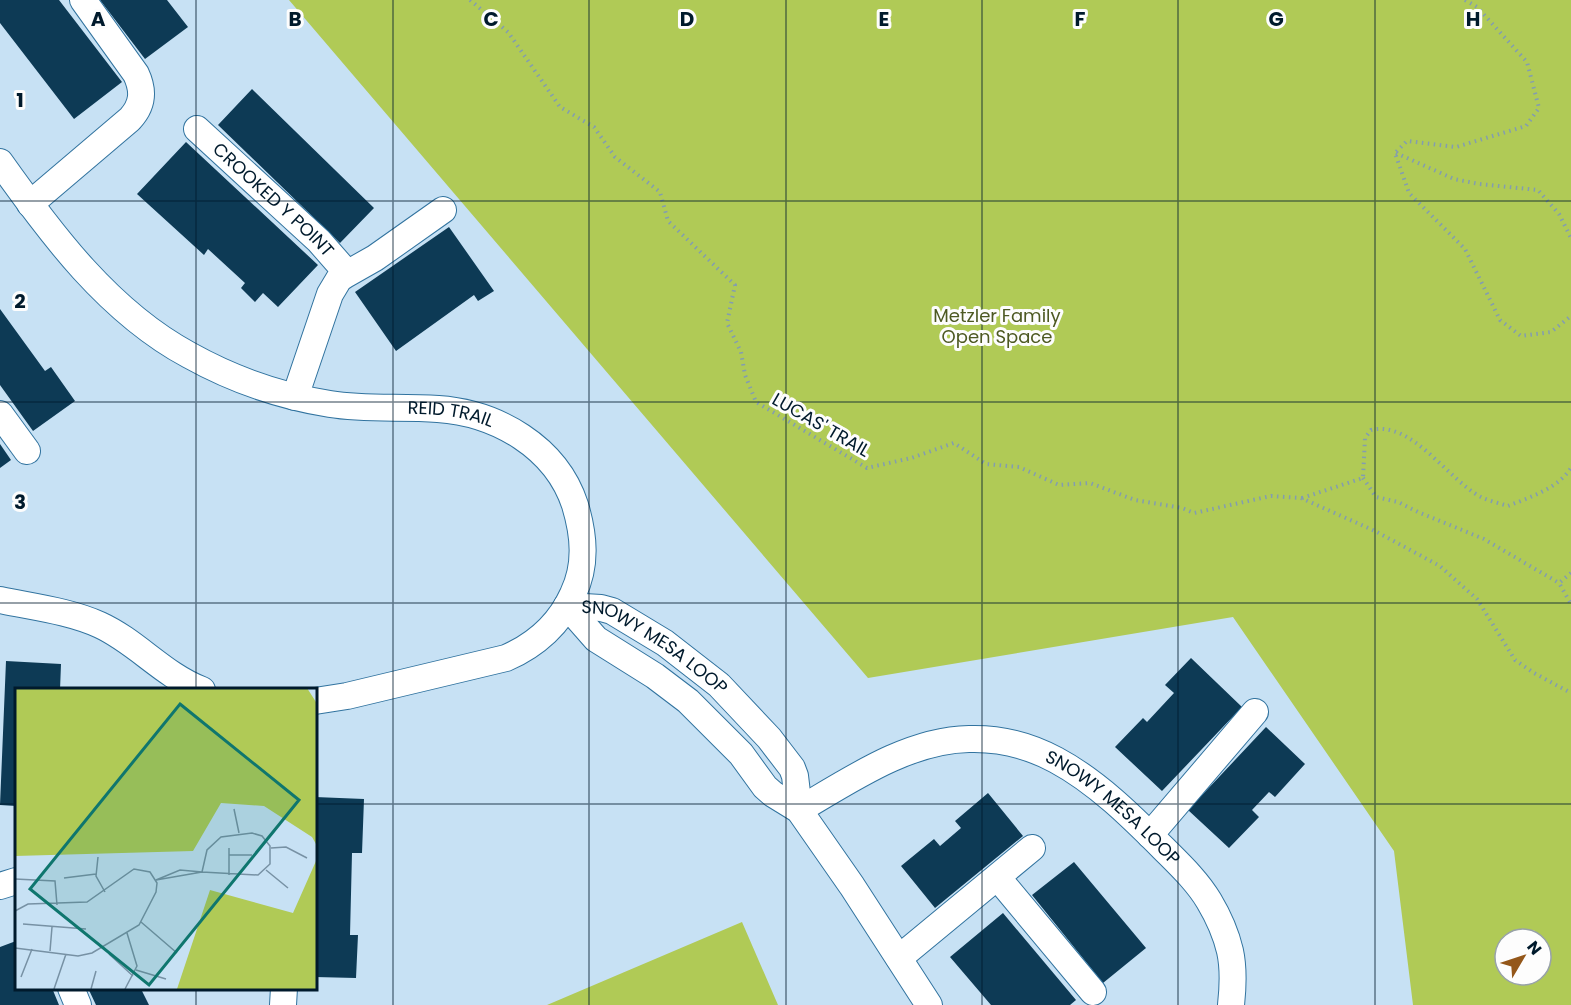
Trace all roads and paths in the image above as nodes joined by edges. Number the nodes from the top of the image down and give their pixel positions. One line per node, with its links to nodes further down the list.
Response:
1 (83, 0): 7 (street)
2 (470, 0): 17 (path, LUCAS' TRAIL)
3 (1465, 0): 5 (path)
4 (197, 129): 10 (street, CROOKED Y POINT)
5 (1395, 153): 9 (path); 11 (path)
6 (0, 162): 7 (street, REID TRAIL)
7 (30, 204): 12 (street, REID TRAIL)
8 (443, 210): 10 (street, CROOKED Y POINT)
9 (1571, 238)
10 (347, 273): 12 (street, CROOKED Y POINT)
11 (1571, 316)
12 (296, 397): 22 (street, REID TRAIL)
13 (0, 414): 14 (street)
14 (27, 451)
15 (1571, 468): 16 (path)
16 (1363, 478): 17 (path); 19 (path)
17 (1301, 498): 25 (path)
18 (1571, 573): 19 (path)
19 (1559, 583): 21 (path)
20 (0, 600): 23 (street)
21 (1571, 604)
22 (567, 606): 26 (street, REID TRAIL); 28 (street, SNOWY MESA LOOP); 28 (street, SNOWY MESA LOOP)
23 (172, 684): 24 (street)
24 (192, 688)
25 (1571, 693)
26 (316, 701)
27 (1255, 712): 29 (street)
28 (799, 810): 29 (street, SNOWY MESA LOOP); 34 (street, SNOWY MESA LOOP)
29 (1150, 835): 41 (street, SNOWY MESA LOOP)
30 (1032, 848): 31 (street)
31 (998, 878): 34 (street); 37 (street)
32 (15, 881): 33 (street)
33 (0, 886)
34 (899, 958): 40 (street, SNOWY MESA LOOP)
35 (72, 990): 38 (street)
36 (284, 990): 39 (street)
37 (1093, 992)
38 (78, 1005)
39 (283, 1005)
40 (929, 1005)
41 (1231, 1005)

